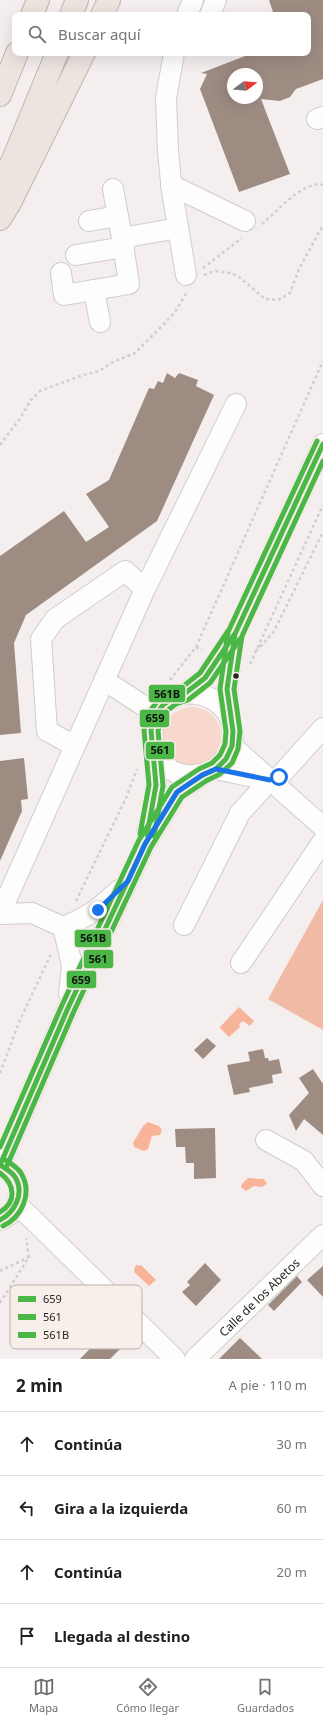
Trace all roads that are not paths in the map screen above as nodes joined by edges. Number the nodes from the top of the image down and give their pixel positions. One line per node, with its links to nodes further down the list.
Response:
1 (38, 0): 6 (highway)
2 (77, 0): 7 (highway)
3 (109, 0): 8 (highway)
4 (193, 0): 9 (street)
5 (216, 0): 10 (street)
6 (33, 12)
7 (72, 12)
8 (103, 12)
9 (188, 12)
10 (211, 12)
11 (16, 56): 15 (highway)
12 (55, 56): 17 (highway)
13 (83, 56): 20 (highway)
14 (173, 56): 16 (street)
15 (0, 95)
16 (171, 185): 21 (street); 23 (street)
17 (0, 187)
18 (113, 189): 19 (street)
19 (118, 216): 22 (street); 24 (street)
20 (0, 219)
21 (245, 221)
22 (89, 222)
23 (178, 228): 24 (street); 27 (street)
24 (123, 242): 25 (street); 28 (street)
25 (76, 255)
26 (61, 273): 28 (street)
27 (192, 280)
28 (94, 290): 29 (street)
29 (100, 322)
30 (236, 404): 32 (street)
31 (323, 444): 33 (street)
32 (145, 589): 34 (street); 39 (street)
33 (235, 634): 35 (street); 37 (street)
34 (104, 680): 36 (street); 39 (street)
35 (184, 694): 36 (street); 37 (street)
36 (156, 714): 40 (street)
37 (230, 718): 41 (street)
38 (323, 728): 43 (street)
39 (75, 746): 48 (street)
40 (153, 746): 42 (street); 46 (street)
41 (232, 746): 42 (street); 43 (street)
42 (209, 772): 43 (street); 46 (street)
43 (270, 780): 44 (street); 49 (street)
44 (323, 827)
45 (323, 841): 51 (street)
46 (145, 844): 47 (street)
47 (128, 881): 50 (street); 52 (street)
48 (0, 914): 50 (street)
49 (184, 926)
50 (64, 927): 52 (street)
51 (242, 963)
52 (68, 1008): 53 (street)
53 (19, 1121): 55 (street); 56 (street)
54 (266, 1140): 57 (street)
55 (0, 1141)
56 (0, 1166): 58 (street)
57 (323, 1186)
58 (17, 1204): 59 (street); 61 (street)
59 (0, 1220)
60 (323, 1235): 64 (street, Calle de los Abetos)
61 (100, 1285)
62 (142, 1327): 63 (street)
63 (175, 1359)
64 (195, 1359)

